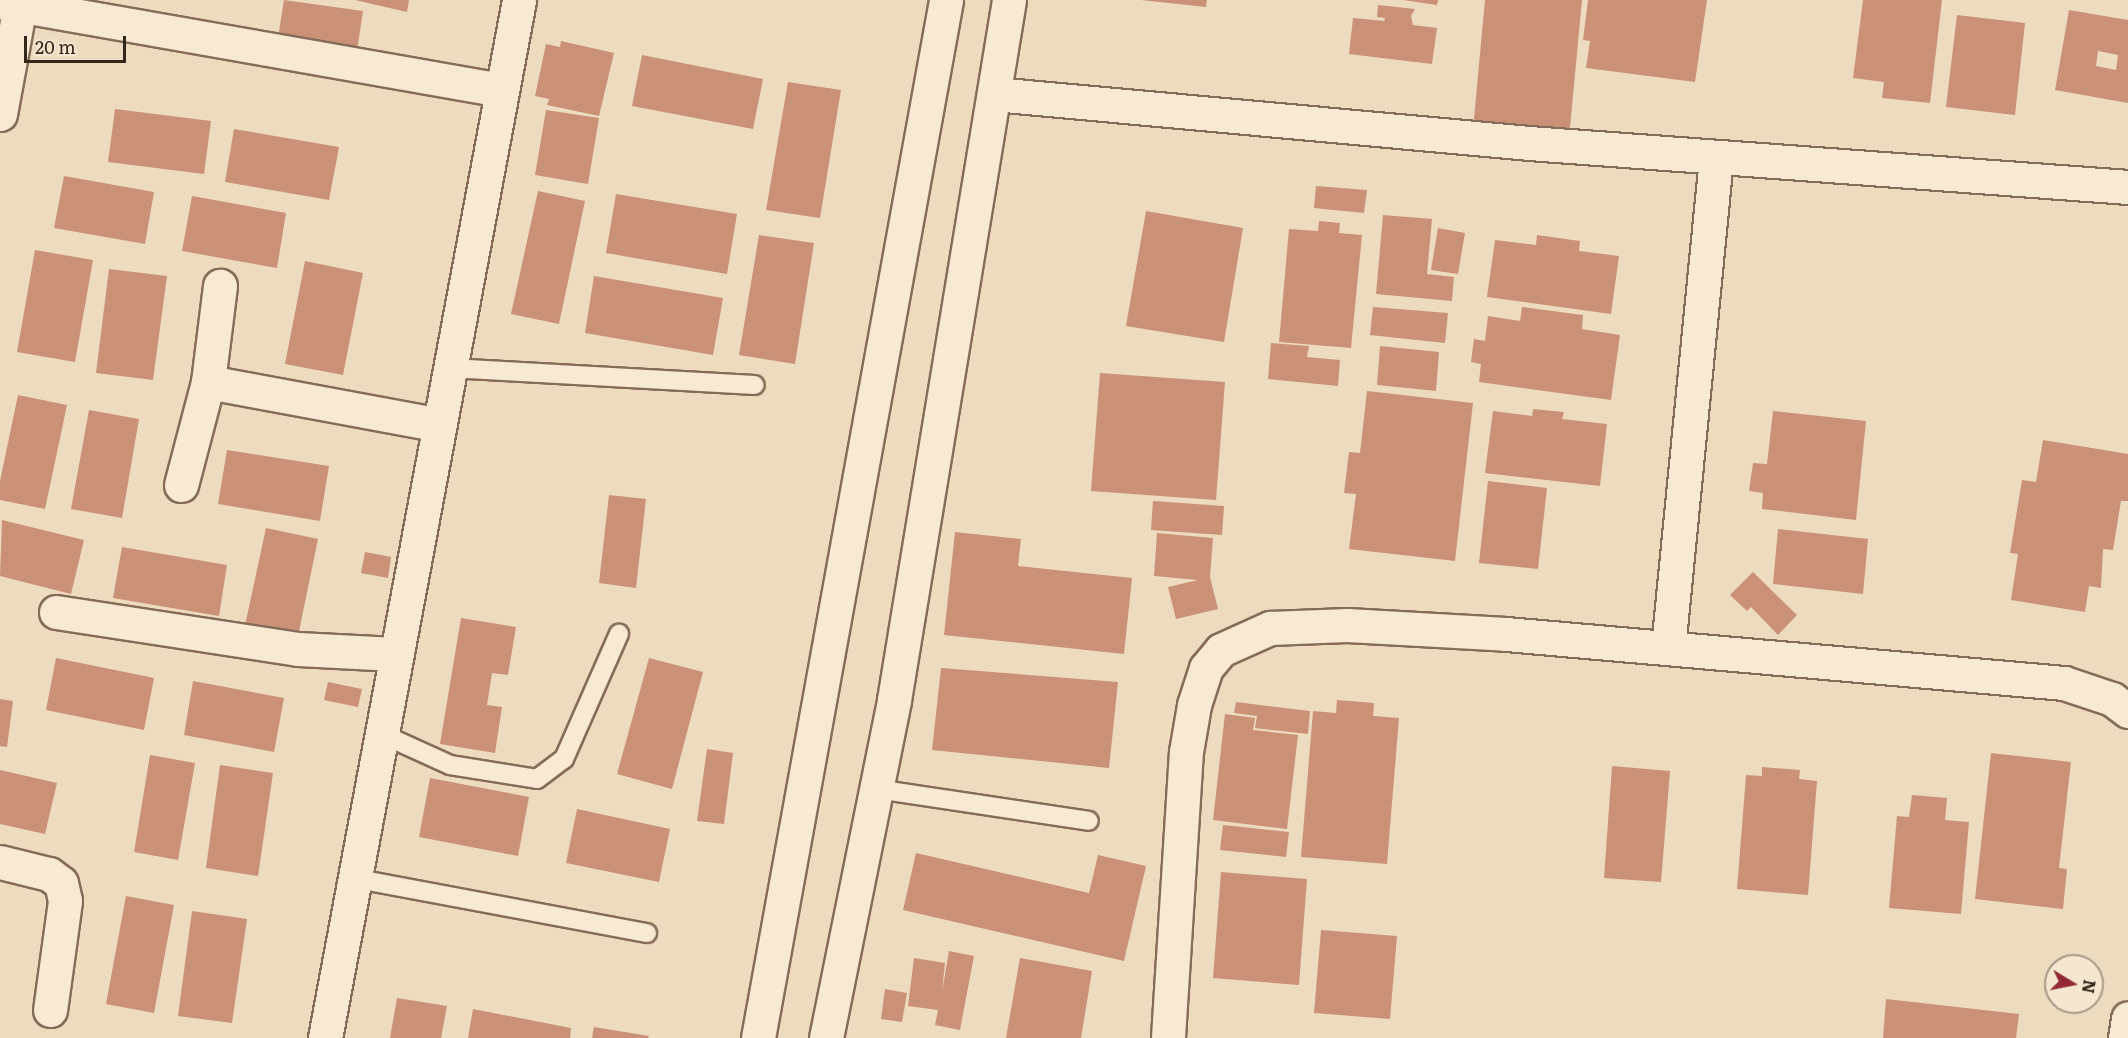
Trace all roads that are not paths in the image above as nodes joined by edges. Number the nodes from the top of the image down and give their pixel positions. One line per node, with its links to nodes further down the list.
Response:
1 (519, 0): 5 (street)
2 (946, 0): 31 (street)
3 (1009, 0): 6 (street)
4 (10, 4): 5 (street); 7 (street)
5 (501, 90): 11 (street)
6 (994, 94): 8 (street); 22 (street)
7 (0, 114)
8 (1716, 158): 9 (street); 18 (street)
9 (2128, 187)
10 (220, 286): 12 (street)
11 (450, 368): 13 (lane); 14 (street)
12 (208, 382): 14 (street); 15 (street)
13 (755, 385)
14 (439, 425): 19 (street)
15 (182, 485)
16 (56, 612): 19 (street)
17 (619, 634): 21 (lane)
18 (1668, 648): 20 (street); 29 (street)
19 (396, 654): 21 (street)
20 (2128, 711)
21 (384, 735): 25 (street)
22 (876, 789): 23 (lane); 32 (street)
23 (1089, 821)
24 (0, 862): 27 (street)
25 (358, 879): 26 (lane); 30 (street)
26 (647, 933)
27 (50, 1010)
28 (2128, 1018): 33 (street)
29 (1168, 1037)
30 (325, 1038)
31 (758, 1038)
32 (826, 1038)
33 (2125, 1038)

